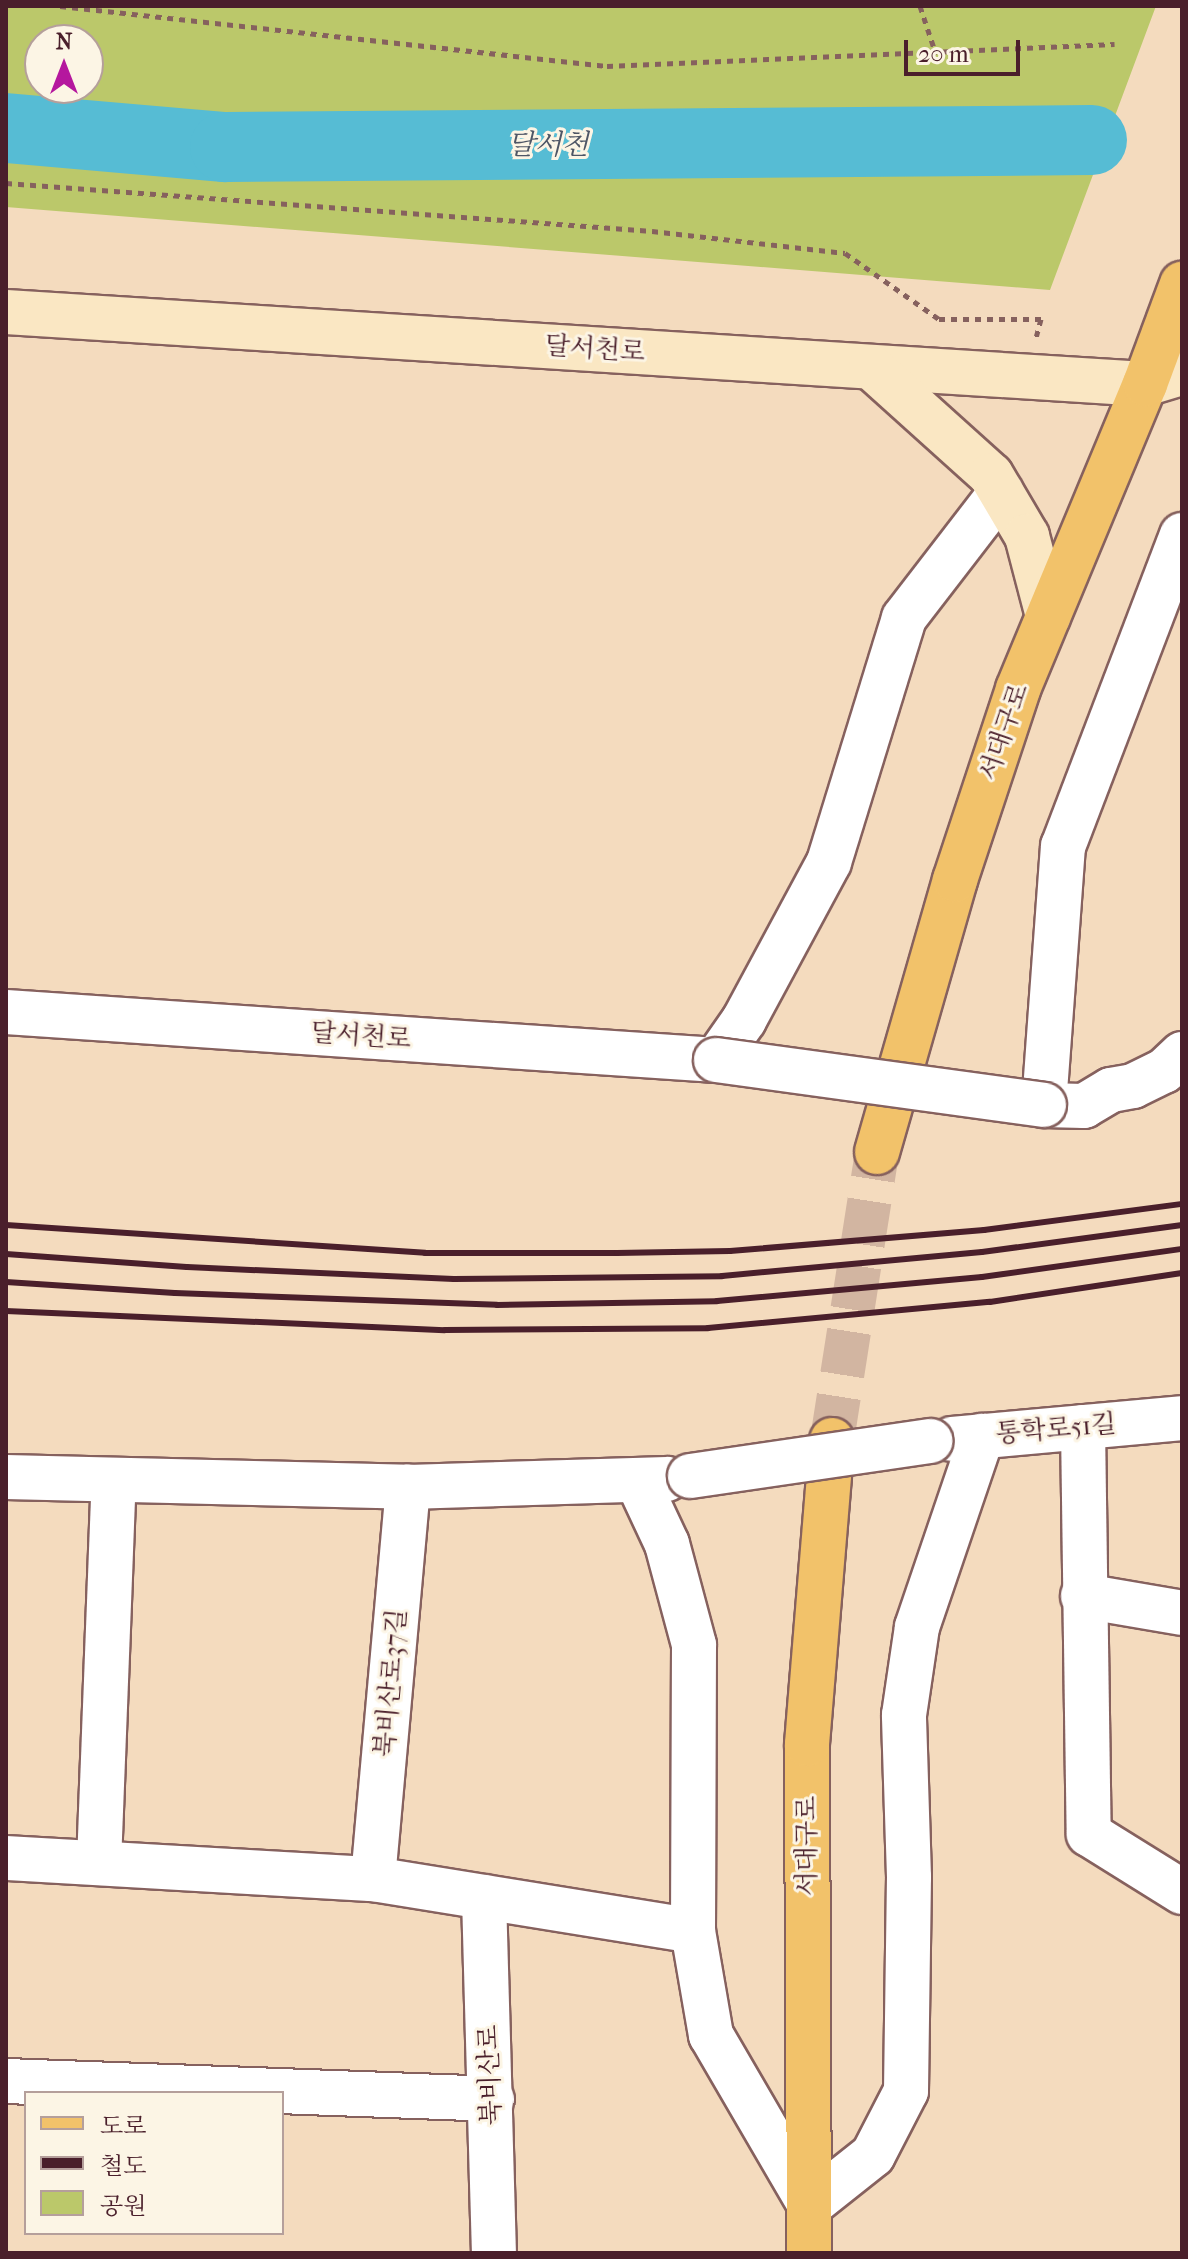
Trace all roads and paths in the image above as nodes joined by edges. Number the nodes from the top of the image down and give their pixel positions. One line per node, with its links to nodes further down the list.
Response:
1 (60, 6): 4 (path)
2 (920, 6): 4 (path)
3 (1115, 44): 4 (path)
4 (935, 51)
5 (6, 183): 9 (path)
6 (1182, 284): 10 (main road, 서대구로)
7 (6, 312): 8 (main road, 달서천로)
8 (871, 367): 9 (main road, 달서천로); 11 (main road)
9 (1026, 377): 10 (main road, 달서천로)
10 (1163, 379): 13 (main road, 서대구로)
11 (1001, 492): 13 (main road); 16 (street)
12 (1182, 535): 17 (street)
13 (1048, 616): 18 (main road, 서대구로)
14 (6, 1012): 16 (street, 달서천로)
15 (1182, 1054): 17 (street, 달서천로)
16 (716, 1060): 17 (street, 달서천로, bridge)
17 (1044, 1105)
18 (877, 1152)
19 (1182, 1418): 20 (street, 통학로51길)
20 (1083, 1427): 21 (street, 통학로51길); 27 (street)
21 (982, 1436): 25 (street, 통학로51길, bridge); 39 (street)
22 (832, 1440): 39 (main road, 서대구로)
23 (6, 1477): 24 (street)
24 (114, 1480): 26 (street); 30 (street)
25 (638, 1482): 26 (street); 34 (street)
26 (408, 1487): 31 (street, 북비산로37길)
27 (1083, 1596): 28 (street); 32 (street)
28 (1182, 1613)
29 (6, 1858): 30 (street)
30 (99, 1863): 31 (street)
31 (373, 1879): 33 (street)
32 (1182, 1892)
33 (484, 1897): 34 (street); 38 (street, 북비산로)
34 (693, 1931): 39 (street)
35 (6, 2081): 36 (street)
36 (276, 2091)
37 (284, 2091): 38 (street)
38 (492, 2099): 40 (street, 북비산로)
39 (810, 2205): 41 (main road, 서대구로)
40 (494, 2253)
41 (809, 2253)

